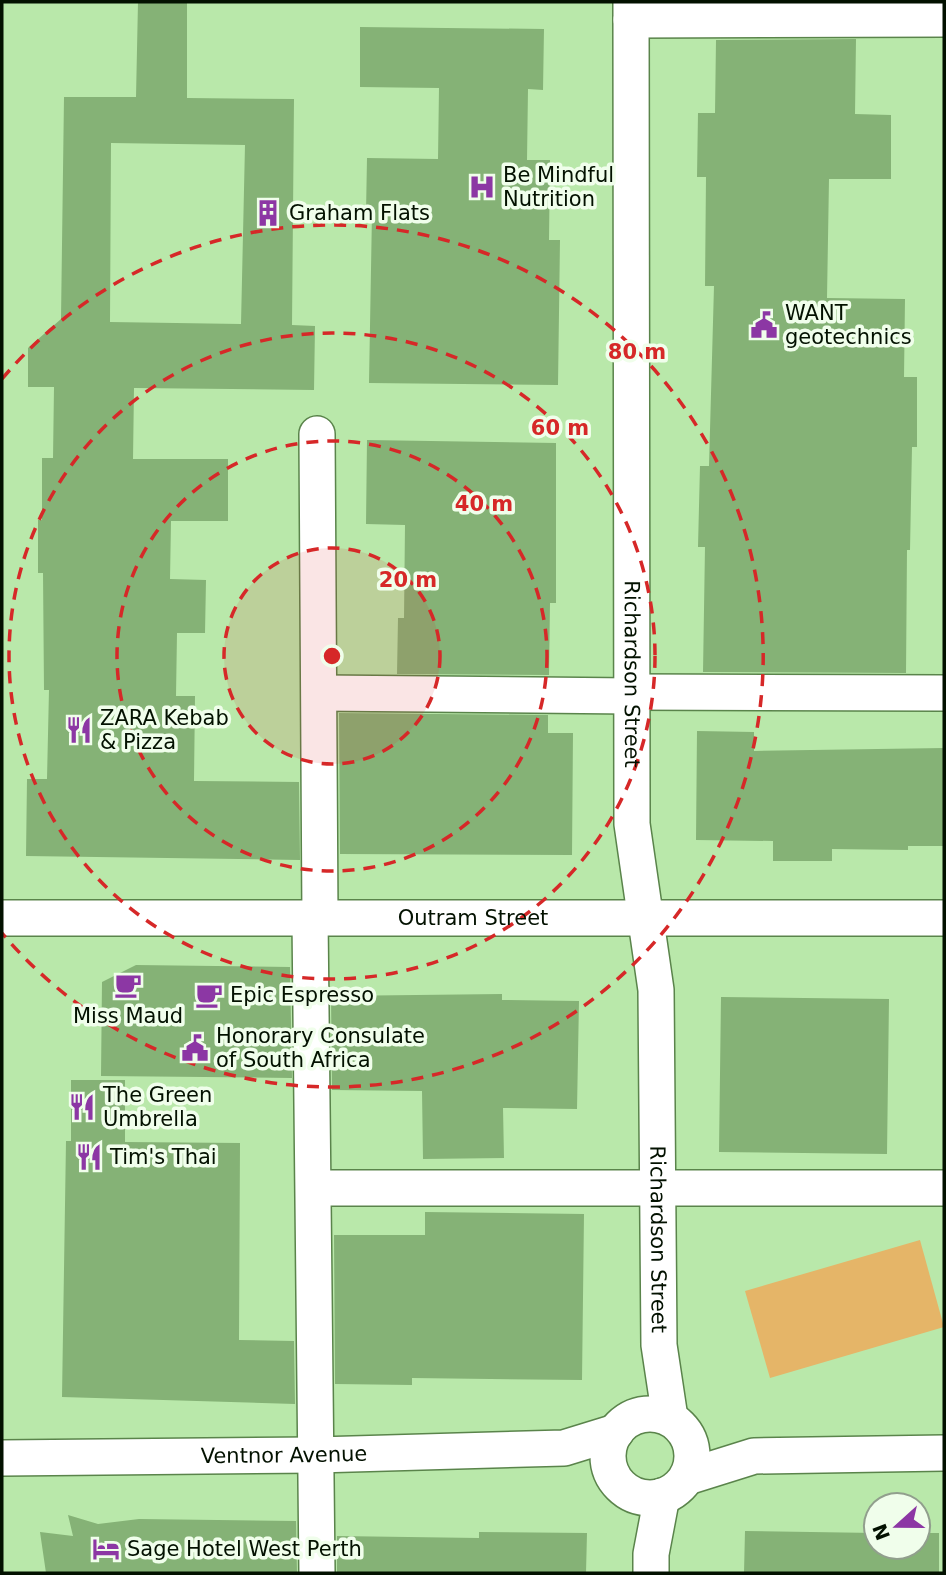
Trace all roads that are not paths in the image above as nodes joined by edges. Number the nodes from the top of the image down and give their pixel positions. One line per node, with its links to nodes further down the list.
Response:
1 (631, 11): 2 (street); 6 (street, Richardson Street)
2 (944, 19)
3 (317, 434): 4 (street)
4 (320, 692): 6 (street); 8 (street)
5 (944, 693): 6 (street)
6 (631, 694): 9 (street, Richardson Street)
7 (2, 918): 8 (street, Outram Street)
8 (315, 918): 9 (street, Outram Street); 11 (street)
9 (645, 918): 10 (street, Outram Street); 12 (street, Richardson Street)
10 (944, 918)
11 (314, 1188): 12 (street); 19 (street)
12 (658, 1188): 13 (street); 14 (street, Richardson Street)
13 (944, 1188)
14 (659, 1345): 15 (street, Richardson Street); 16 (street, Richardson Street)
15 (677, 1424): 16 (street); 20 (street); 23 (street)
16 (621, 1427): 17 (street, Ventnor Avenue); 22 (street)
17 (564, 1448): 19 (street, Ventnor Avenue); 22 (street)
18 (944, 1453): 20 (street)
19 (317, 1455): 21 (street, Ventnor Avenue); 25 (street)
20 (754, 1456): 23 (street)
21 (2, 1458)
22 (617, 1481): 23 (street); 24 (street)
23 (675, 1487): 24 (street)
24 (651, 1564)
25 (317, 1573)

